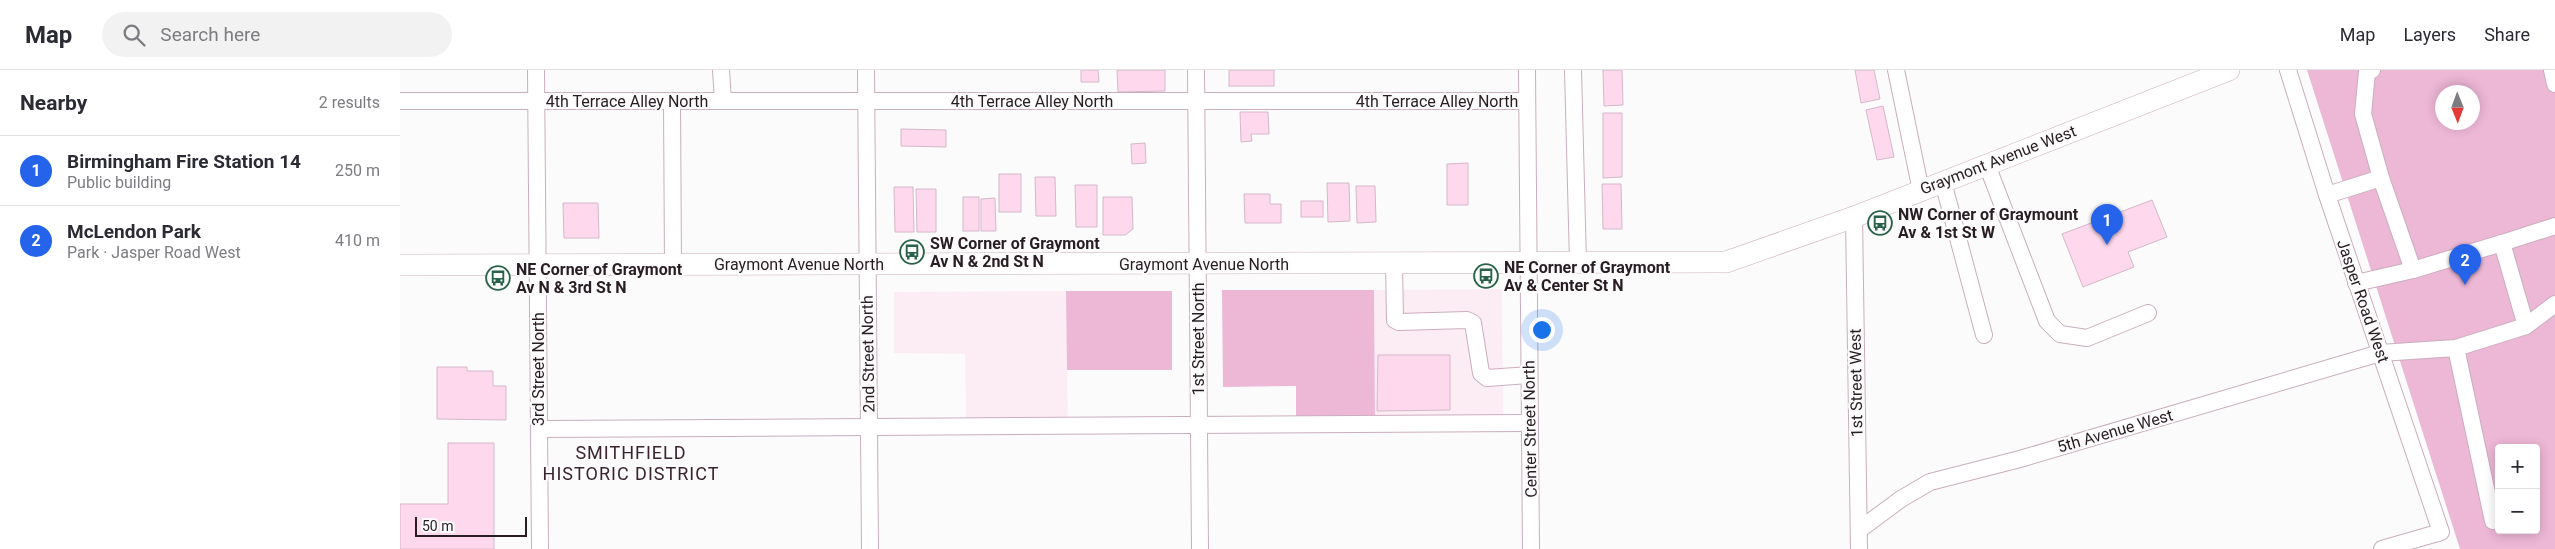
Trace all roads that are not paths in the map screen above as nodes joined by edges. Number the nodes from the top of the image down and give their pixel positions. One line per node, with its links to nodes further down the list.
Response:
1 (536, 70): 13 (street, 3rd Street North)
2 (721, 70): 16 (street)
3 (866, 70): 17 (street, 2nd Street North)
4 (1196, 70): 18 (street, 1st Street North)
5 (1527, 70): 19 (street, Center Street North)
6 (1573, 70): 30 (street)
7 (1896, 70): 23 (street)
8 (2229, 70): 20 (main road, Graymont Avenue West)
9 (2288, 70): 24 (street, Jasper Road West)
10 (2372, 70): 21 (street)
11 (2552, 70): 12 (street)
12 (2555, 84)
13 (536, 100): 14 (street, 4th Terrace Alley North); 15 (street, 4th Terrace Alley North); 34 (street, 3rd Street North)
14 (672, 100): 16 (street, 4th Terrace Alley North); 35 (street)
15 (400, 101)
16 (722, 101): 17 (street, 4th Terrace Alley North)
17 (866, 101): 18 (street, 4th Terrace Alley North); 31 (street, 2nd Street North)
18 (1196, 101): 19 (street, 4th Terrace Alley North); 32 (street, 1st Street North)
19 (1527, 101): 29 (street, Center Street North)
20 (1987, 165): 22 (main road, Graymont Avenue West); 39 (street)
21 (2381, 178): 24 (street); 36 (street)
22 (1943, 182): 23 (main road, Graymont Avenue West); 41 (street)
23 (1921, 191): 25 (main road, Graymont Avenue West)
24 (2327, 195): 37 (street, Jasper Road West)
25 (1854, 217): 30 (main road, Graymont Avenue West); 50 (street, 1st Street West)
26 (2555, 226): 27 (street)
27 (2502, 243): 36 (street); 40 (street)
28 (1394, 263): 29 (main road, Graymont Avenue North); 32 (main road, Graymont Avenue North); 44 (street)
29 (1528, 263): 30 (main road, Graymont Avenue West); 44 (street, Center Street North)
30 (1578, 263)
31 (867, 264): 32 (main road, Graymont Avenue North); 35 (main road, Graymont Avenue North); 47 (street, 2nd Street North)
32 (1198, 264): 46 (street, 1st Street North)
33 (400, 265): 34 (main road, Graymont Avenue North)
34 (538, 265): 35 (main road, Graymont Avenue North); 48 (street, 3rd Street North)
35 (674, 265)
36 (2413, 270): 37 (street)
37 (2356, 283): 43 (street, Jasper Road West)
38 (2555, 304): 40 (street, 5th Avenue West)
39 (2148, 313)
40 (2526, 326): 42 (street, 5th Avenue West)
41 (1984, 335)
42 (2456, 348): 43 (street, 5th Avenue West); 49 (street)
43 (2380, 353): 50 (street, 5th Avenue West); 56 (street, Jasper Road West)
44 (1529, 375): 45 (street, Center Street North)
45 (1530, 423): 46 (street); 54 (street, Center Street North)
46 (1199, 424): 47 (street); 53 (street, 1st Street North)
47 (869, 427): 48 (street); 52 (street, 2nd Street North)
48 (539, 429): 51 (street, 3rd Street North)
49 (2493, 521)
50 (1859, 530): 55 (street, 1st Street West)
51 (540, 549)
52 (870, 549)
53 (1200, 549)
54 (1531, 549)
55 (1859, 549)
56 (2382, 549)

